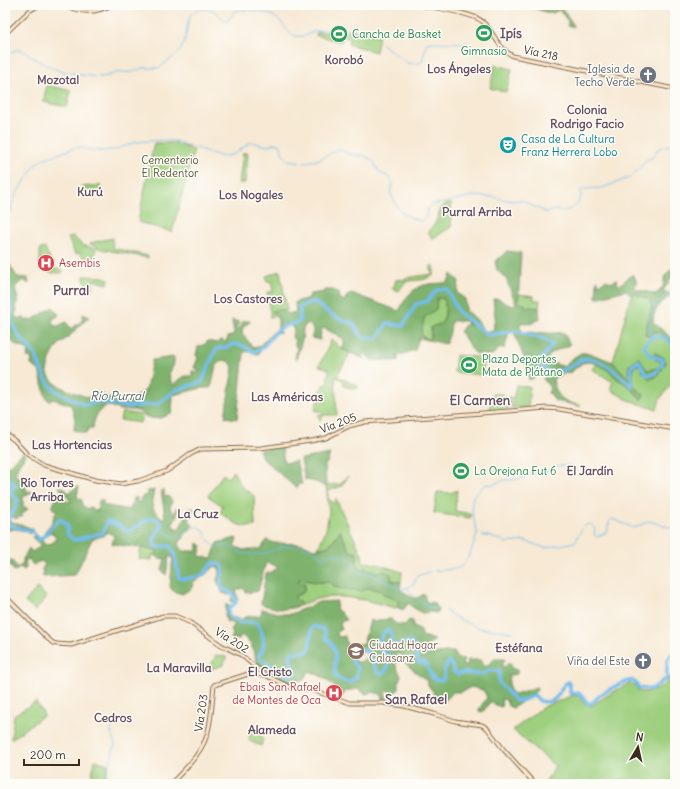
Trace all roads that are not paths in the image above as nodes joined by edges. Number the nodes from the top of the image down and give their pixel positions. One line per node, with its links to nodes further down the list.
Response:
1 (39, 5): 5 (main road)
2 (62, 5): 3 (main road)
3 (112, 5)
4 (421, 5): 6 (main road, Vía 218)
5 (5, 34)
6 (675, 89)
7 (675, 429): 8 (main road, Vía 205)
8 (5, 433)
9 (5, 596): 10 (main road, Vía 202)
10 (258, 669): 11 (main road); 12 (main road, Vía 202)
11 (256, 674): 12 (main road, Vía 203); 13 (main road, Vía 203)
12 (265, 674): 14 (main road, Vía 202)
13 (170, 784)
14 (535, 784)

